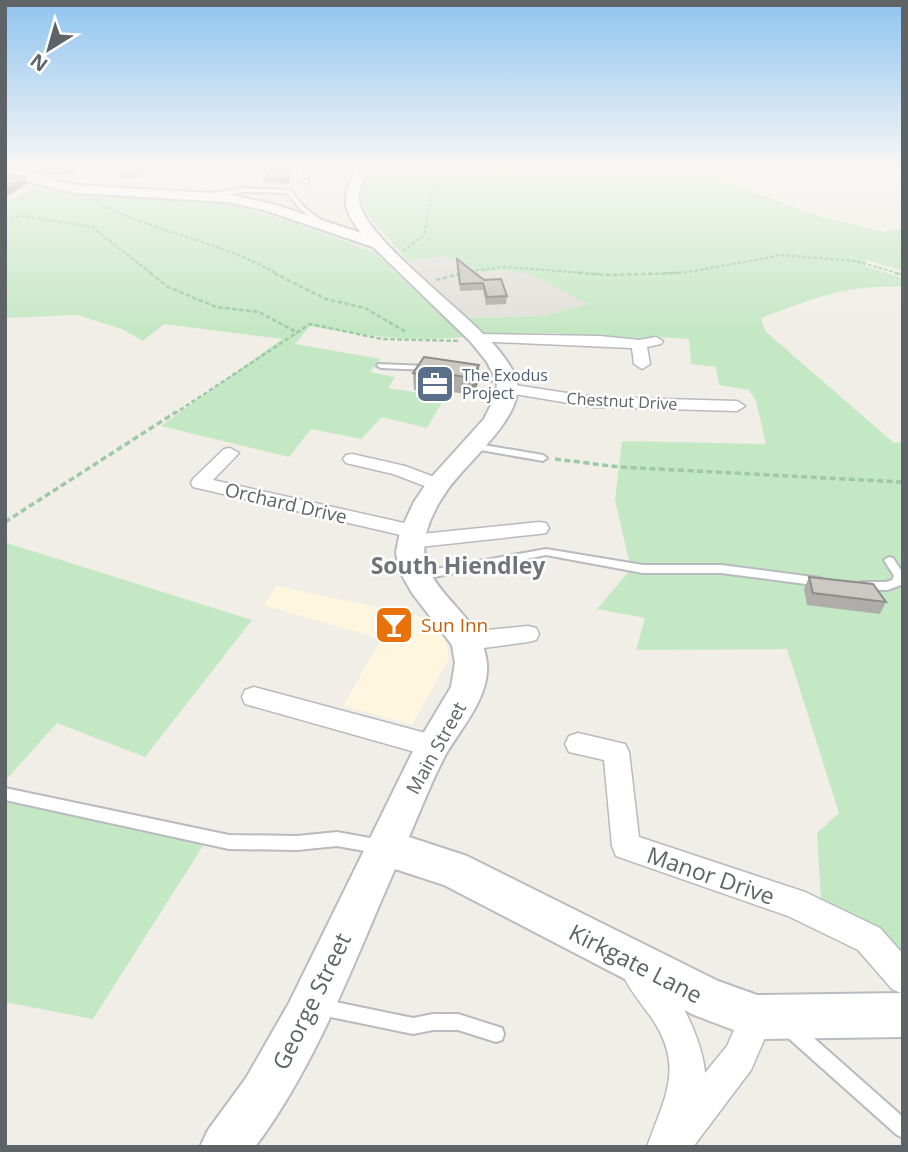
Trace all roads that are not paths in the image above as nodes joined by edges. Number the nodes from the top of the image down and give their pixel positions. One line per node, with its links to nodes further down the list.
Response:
1 (309, 221): 4 (street)
2 (318, 221): 4 (lane)
3 (360, 221): 5 (street)
4 (325, 226): 5 (street)
5 (378, 243): 6 (street)
6 (480, 340): 8 (street); 13 (street)
7 (656, 341): 8 (street)
8 (639, 344): 9 (street)
9 (642, 364)
10 (381, 366): 11 (lane)
11 (435, 370)
12 (459, 374): 13 (lane)
13 (507, 385): 14 (street, Chestnut Drive); 15 (street)
14 (737, 406)
15 (472, 446): 17 (lane); 19 (street)
16 (230, 453): 21 (street, Orchard Drive)
17 (543, 457)
18 (352, 459): 19 (street)
19 (438, 485): 21 (street)
20 (539, 527): 21 (street)
21 (412, 536): 23 (street)
22 (889, 560): 25 (lane)
23 (416, 576): 24 (lane); 27 (street)
24 (832, 583)
25 (853, 585)
26 (528, 634): 27 (street)
27 (468, 641): 30 (street, Main Street)
28 (254, 697): 30 (street)
29 (578, 744): 34 (street, Manor Drive)
30 (433, 746): 32 (street, Main Street)
31 (5, 794): 32 (lane)
32 (384, 847): 33 (street, Kirkgate Lane); 35 (street, George Street)
33 (629, 959): 37 (street, Kirkgate Lane); 41 (street)
34 (903, 978)
35 (311, 1005): 38 (lane); 40 (street, George Street)
36 (903, 1015): 37 (street, Kirkgate Lane)
37 (767, 1017): 39 (lane); 41 (street)
38 (496, 1034)
39 (903, 1129)
40 (225, 1147)
41 (668, 1147)

